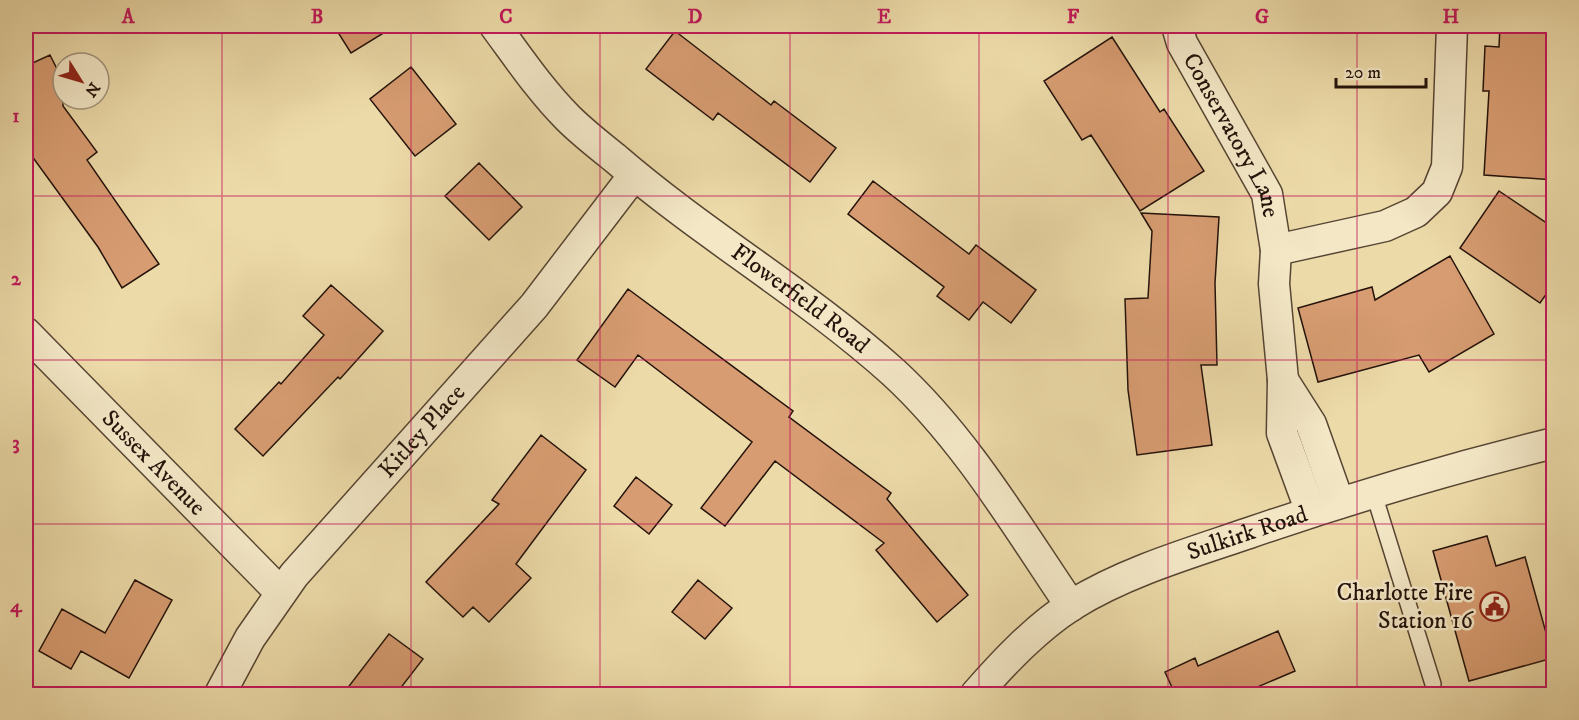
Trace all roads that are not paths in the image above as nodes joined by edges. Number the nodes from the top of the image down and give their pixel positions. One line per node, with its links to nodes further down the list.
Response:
1 (495, 26): 4 (street, Flowerfield Road)
2 (1177, 26): 5 (street, Conservatory Lane)
3 (1452, 26): 5 (street, Conservatory Lane)
4 (634, 175): 12 (street, Kitley Place); 13 (street, Flowerfield Road)
5 (1275, 250): 7 (street, Conservatory Lane)
6 (26, 333): 12 (street, Sussex Avenue)
7 (1283, 380): 10 (street, Conservatory Lane); 11 (street, Conservatory Lane)
8 (1554, 443): 9 (street, Sulkirk Road)
9 (1373, 491): 10 (street, Sulkirk Road); 14 (lane)
10 (1339, 503): 11 (street, Sulkirk Road)
11 (1311, 512): 13 (street, Sulkirk Road)
12 (281, 592): 15 (street, Kitley Place)
13 (1071, 606): 16 (street, Sulkirk Road)
14 (1433, 684)
15 (220, 694)
16 (976, 694)

